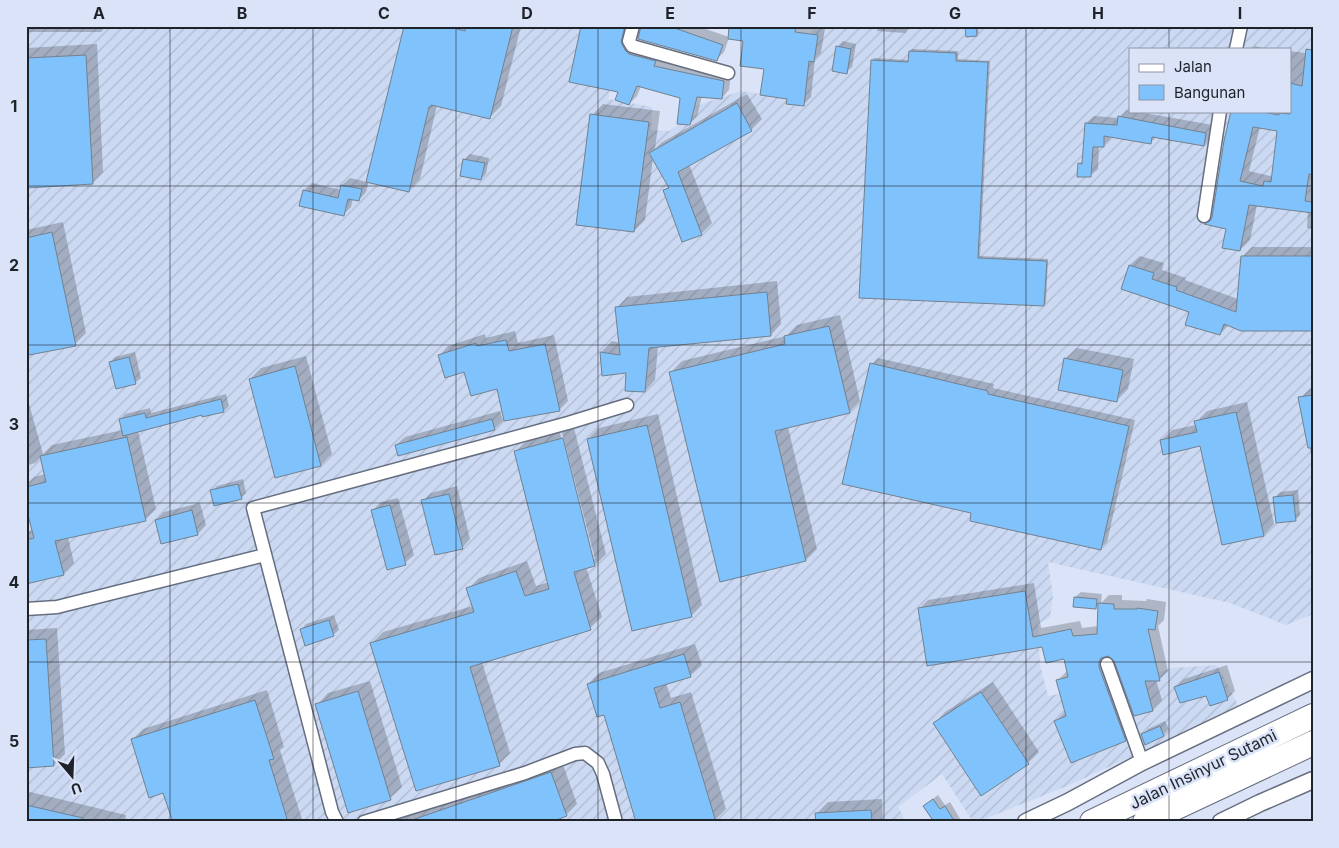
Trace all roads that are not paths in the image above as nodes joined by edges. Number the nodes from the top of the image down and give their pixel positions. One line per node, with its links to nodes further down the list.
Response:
1 (633, 26): 4 (street)
2 (1241, 26): 3 (street)
3 (1236, 48)
4 (728, 73)
5 (1220, 112): 6 (street)
6 (1204, 216)
7 (627, 405): 8 (street)
8 (265, 554): 9 (street); 16 (street)
9 (26, 609)
10 (1106, 664): 14 (street)
11 (1313, 680): 14 (street)
12 (1313, 716): 20 (highway, Jalan Insinyur Sutami)
13 (1313, 743): 21 (highway, Jalan Insinyur Sutami)
14 (1142, 762): 19 (street)
15 (1313, 780): 22 (street)
16 (337, 822)
17 (364, 822): 18 (street)
18 (616, 822)
19 (1026, 822)
20 (1092, 822)
21 (1145, 822)
22 (1221, 822)

